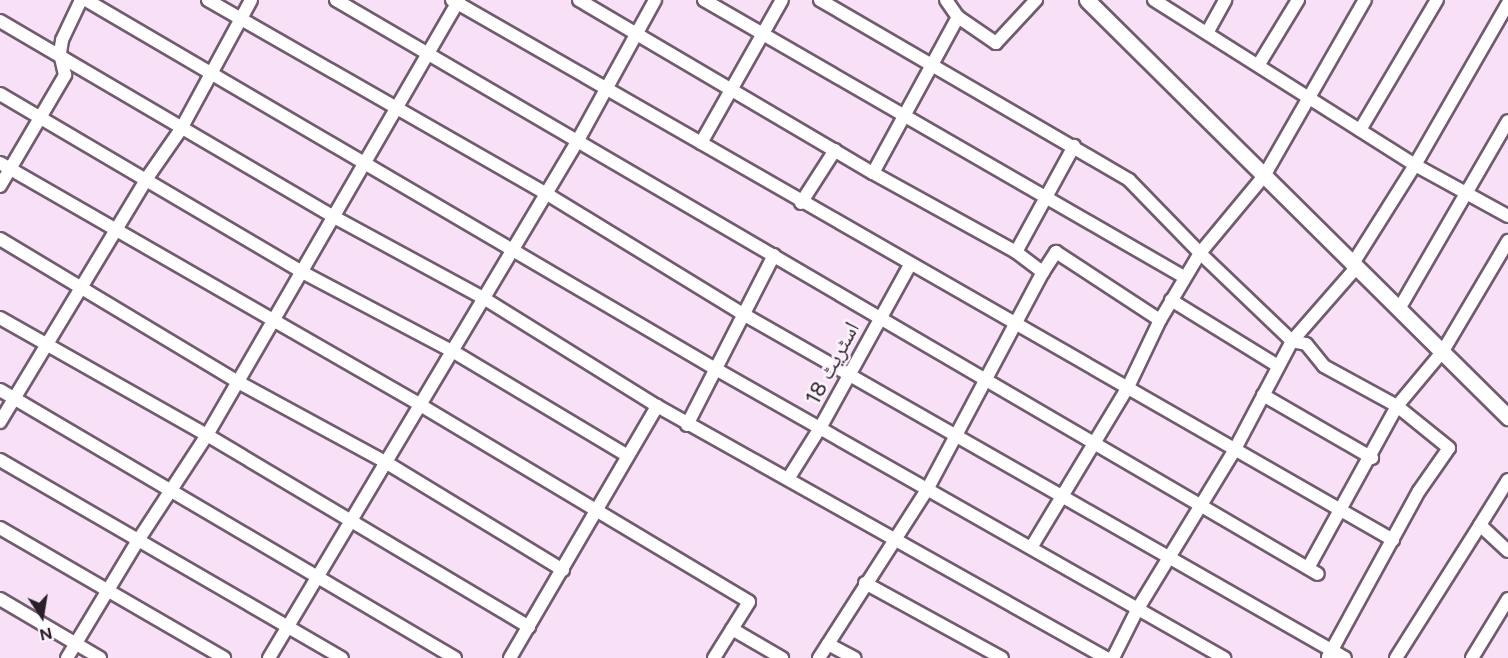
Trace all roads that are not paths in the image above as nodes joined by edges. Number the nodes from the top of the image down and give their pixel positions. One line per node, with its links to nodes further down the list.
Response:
1 (81, 0): 27 (street)
2 (86, 0): 31 (street)
3 (208, 0): 22 (street)
4 (251, 0): 22 (street)
5 (336, 0): 28 (street)
6 (579, 0): 24 (street)
7 (655, 0): 24 (street)
8 (704, 0): 26 (street)
9 (782, 0): 26 (street)
10 (820, 0): 30 (street)
11 (946, 0): 21 (street)
12 (1036, 0): 21 (street)
13 (1087, 0): 50 (street)
14 (1154, 0): 25 (street)
15 (1225, 0): 25 (street)
16 (1298, 0): 29 (street)
17 (1365, 0): 35 (street)
18 (1437, 0): 41 (street)
19 (456, 1): 28 (street); 32 (street)
20 (1508, 3): 47 (street)
21 (958, 17): 30 (street)
22 (242, 19): 31 (street); 36 (street)
23 (0, 21): 27 (street)
24 (635, 32): 32 (street); 33 (street)
25 (1207, 33): 29 (street)
26 (762, 36): 33 (street); 37 (street)
27 (60, 52): 38 (street); 40 (street)
28 (429, 53): 36 (street); 42 (street)
29 (1259, 64): 35 (street)
30 (933, 65): 37 (street); 44 (street)
31 (213, 72): 40 (street); 46 (street)
32 (604, 87): 42 (street); 43 (street)
33 (733, 90): 43 (street); 45 (street)
34 (0, 94): 38 (street)
35 (1310, 99): 41 (street); 50 (street)
36 (399, 110): 46 (street); 54 (street)
37 (902, 116): 49 (street); 55 (street)
38 (40, 117): 48 (street); 51 (street)
39 (1508, 122): 53 (street)
40 (181, 129): 51 (street); 58 (street)
41 (1360, 130): 47 (street)
42 (577, 142): 54 (street); 65 (street)
43 (701, 143): 56 (street)
44 (1074, 146): 55 (street); 64 (street)
45 (835, 150): 49 (street); 56 (street)
46 (368, 162): 58 (street); 62 (street)
47 (1415, 165): 53 (street); 67 (street)
48 (5, 166): 52 (street); 59 (street)
49 (873, 173): 63 (street)
50 (1264, 176): 64 (street); 67 (street)
51 (147, 178): 59 (street); 68 (street)
52 (0, 186)
53 (1467, 193): 57 (street); 74 (street)
54 (547, 194): 62 (street); 75 (street)
55 (1045, 197): 63 (street); 70 (street)
56 (801, 203): 66 (street)
57 (1508, 216)
58 (334, 217): 68 (street); 72 (street)
59 (117, 229): 71 (street); 79 (street)
60 (0, 239): 71 (street)
61 (1508, 241): 83 (street)
62 (514, 249): 72 (street); 86 (street)
63 (1016, 252): 69 (street)
64 (1200, 254): 70 (street); 81 (street)
65 (774, 255): 75 (street); 76 (street)
66 (909, 265): 76 (street, اسٹریٹ 18); 80 (street)
67 (1354, 266): 74 (street); 81 (street)
68 (302, 272): 79 (street); 84 (street)
69 (1043, 272): 78 (street); 80 (street)
70 (1184, 277): 73 (street)
71 (82, 287): 82 (street); 89 (street)
72 (485, 299): 84 (street); 95 (street)
73 (1171, 300): 78 (street); 85 (street)
74 (1399, 309): 83 (street)
75 (743, 314): 86 (street); 87 (street)
76 (880, 317): 87 (street, اسٹریٹ 18); 88 (street)
77 (0, 318): 82 (street)
78 (1160, 320): 90 (street)
79 (272, 321): 89 (street); 94 (street)
80 (1017, 326): 88 (street); 90 (street)
81 (1292, 341): 85 (street); 96 (street)
82 (50, 345): 93 (street); 102 (street)
83 (1443, 351): 96 (street); 97 (street)
84 (454, 352): 94 (street); 105 (street)
85 (1278, 366): 92 (street)
86 (714, 368): 99 (street); 100 (street)
87 (849, 375): 100 (street, اسٹریٹ 18); 101 (street)
88 (987, 380): 101 (street); 103 (street)
89 (238, 382): 102 (street); 108 (street)
90 (1128, 387): 103 (street); 104 (street)
91 (0, 390): 93 (street)
92 (1263, 395): 104 (street); 106 (street)
93 (15, 399): 98 (street); 112 (street)
94 (422, 406): 108 (street); 115 (street)
95 (657, 406): 99 (street); 105 (street)
96 (1397, 406): 106 (street); 121 (street)
97 (1508, 417)
98 (0, 422)
99 (687, 425): 109 (street)
100 (820, 428): 109 (street, اسٹریٹ 18); 111 (street)
101 (955, 433): 111 (street); 113 (street)
102 (207, 435): 112 (street); 117 (street)
103 (1093, 442): 113 (street); 114 (street)
104 (1234, 451): 114 (street); 116 (street)
105 (626, 455): 115 (street)
106 (1372, 458): 116 (street)
107 (0, 460): 122 (street)
108 (387, 463): 117 (street); 126 (street)
109 (788, 479): 120 (street)
110 (1508, 480): 118 (street)
111 (928, 488): 120 (street); 123 (street)
112 (170, 492): 122 (street); 127 (street)
113 (1064, 496): 123 (street); 125 (street)
114 (1199, 506): 116 (street); 125 (street)
115 (597, 510): 126 (street); 135 (street)
116 (1341, 511): 121 (street)
117 (352, 520): 127 (street); 134 (street)
118 (1480, 525): 124 (street); 155 (street)
119 (0, 528): 129 (street)
120 (893, 538): 128 (street); 151 (street)
121 (1393, 540): 138 (street)
122 (136, 542): 129 (street); 133 (street)
123 (1032, 546): 132 (street)
124 (1508, 551)
125 (1169, 556): 132 (street); 138 (street)
126 (563, 570): 134 (street)
127 (318, 577): 133 (street); 144 (street)
128 (865, 583): 137 (street); 150 (street)
129 (108, 591): 136 (street); 141 (street)
130 (0, 599): 136 (street)
131 (1508, 599): 156 (street)
132 (1137, 610): 152 (street); 153 (street)
133 (288, 626): 142 (street); 143 (street)
134 (529, 627): 145 (street)
135 (732, 629): 146 (street); 147 (street)
136 (76, 644): 139 (street); 140 (street)
137 (828, 644): 148 (street); 149 (street)
138 (1329, 655): 154 (street)
139 (68, 658)
140 (100, 658)
141 (224, 658)
142 (269, 658)
143 (342, 658)
144 (456, 658)
145 (510, 658)
146 (714, 658)
147 (782, 658)
148 (819, 658)
149 (854, 658)
150 (1002, 658)
151 (1106, 658)
152 (1113, 658)
153 (1224, 658)
154 (1345, 658)
155 (1396, 658)
156 (1472, 658)

